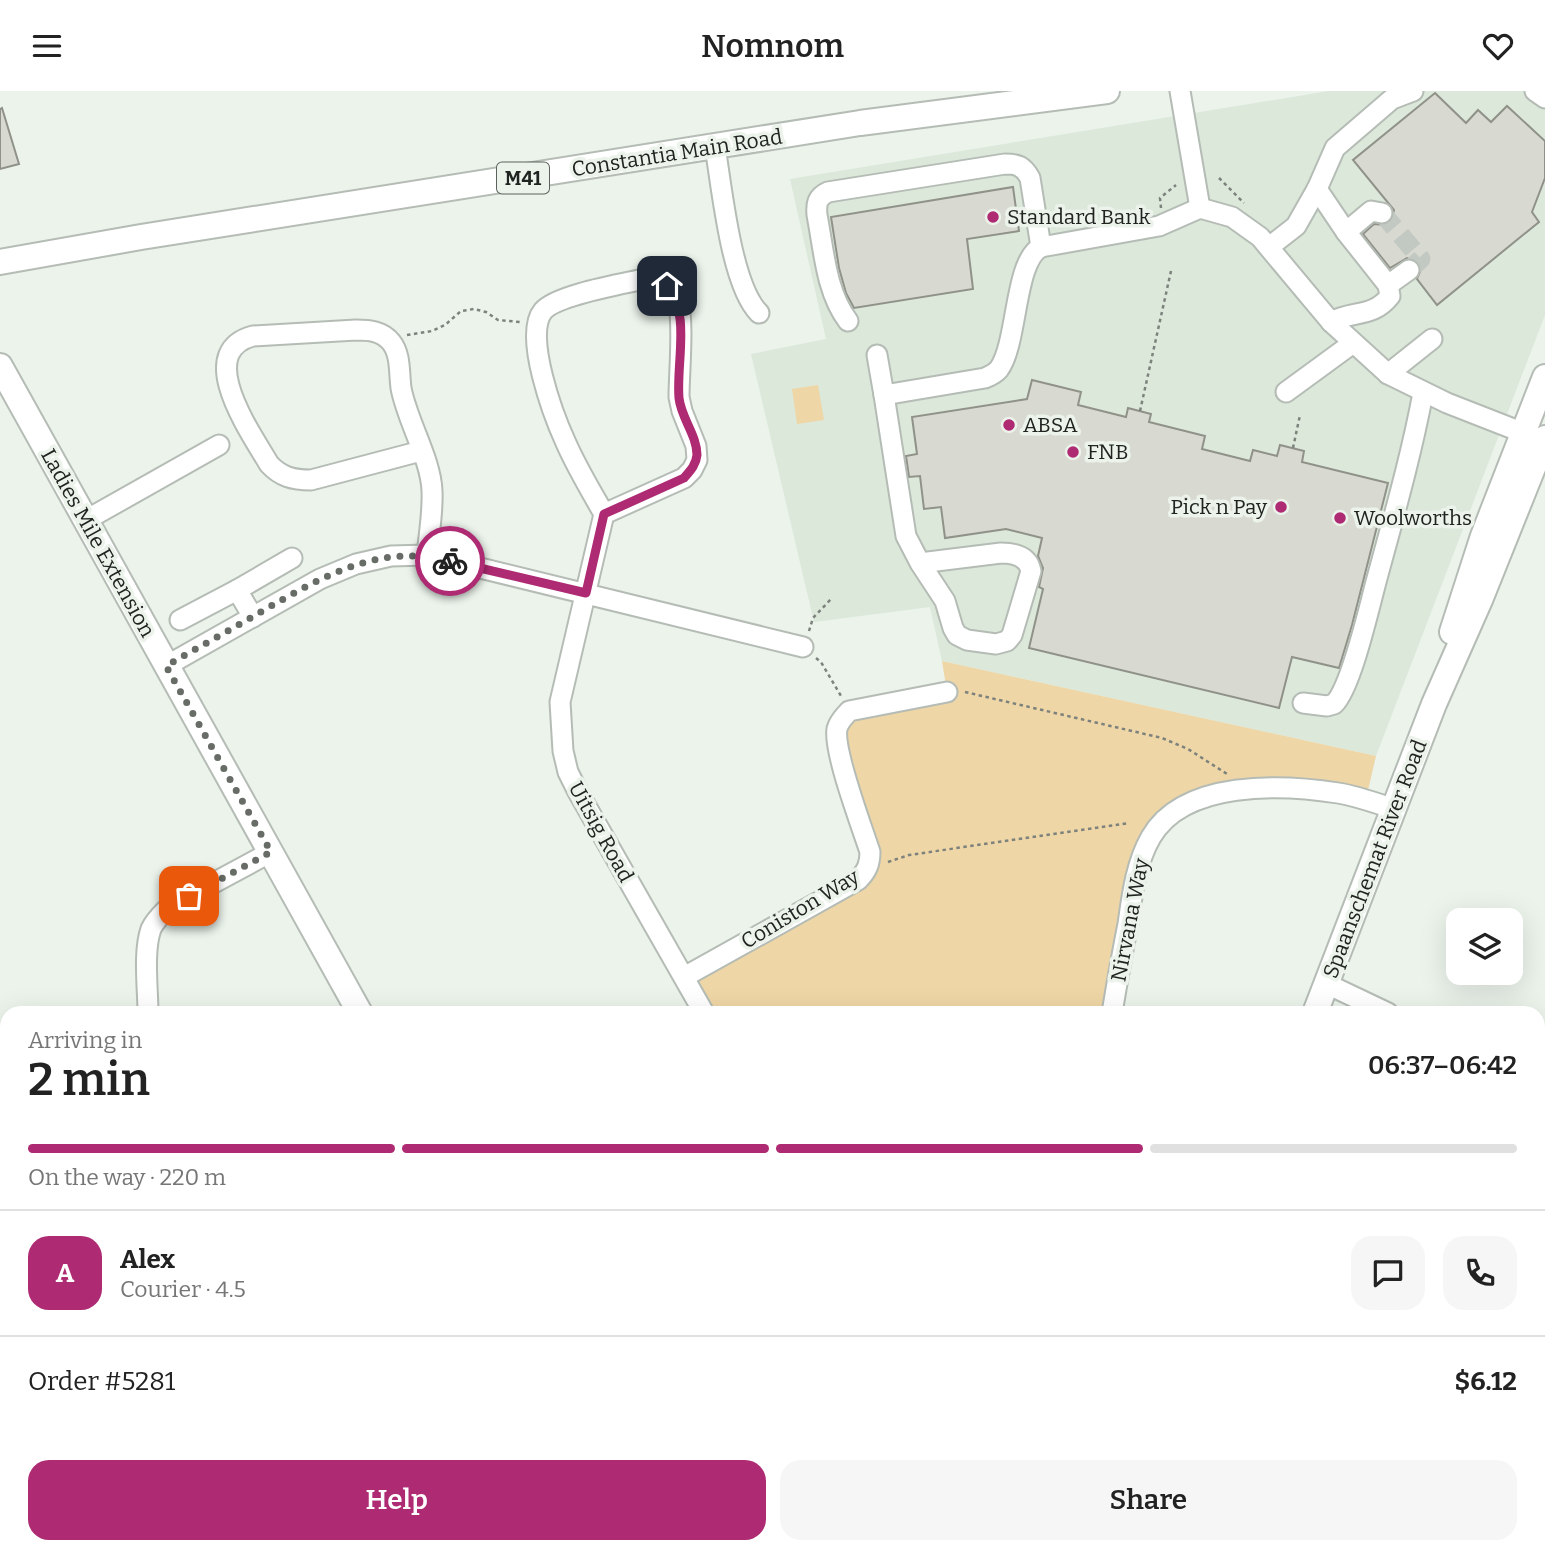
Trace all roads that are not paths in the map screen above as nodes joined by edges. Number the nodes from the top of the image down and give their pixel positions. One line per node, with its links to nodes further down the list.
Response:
1 (1107, 91): 6 (main road, Constantia Main Road / M41)
2 (1180, 91): 8 (street)
3 (1413, 91): 7 (street)
4 (1535, 91): 5 (street)
5 (1545, 98)
6 (715, 147): 13 (main road, Constantia Main Road / M41); 16 (street)
7 (1317, 188): 10 (street); 12 (street)
8 (1200, 208): 11 (street); 12 (street)
9 (1382, 213): 10 (street)
10 (1346, 232): 15 (street)
11 (1041, 247): 17 (street); 27 (street)
12 (1269, 247): 18 (street)
13 (0, 262)
14 (1409, 270): 15 (street)
15 (1388, 285): 18 (street)
16 (759, 313)
17 (848, 321)
18 (1331, 322): 20 (street)
19 (1432, 339): 23 (street)
20 (1353, 344): 23 (street); 25 (street)
21 (877, 355): 27 (street)
22 (0, 366): 32 (main road, Ladies Mile Extension)
23 (1388, 374): 26 (street)
24 (1545, 377): 28 (main road, Spaanschemat River Road)
25 (1286, 392)
26 (1423, 393): 28 (street); 43 (street)
27 (884, 395): 35 (street)
28 (1539, 438): 44 (main road, Spaanschemat River Road)
29 (219, 445): 32 (street)
30 (421, 451): 30 (street); 33 (street)
31 (604, 514): 31 (street); 37 (street, Uitsig Road)
32 (86, 520): 41 (main road, Ladies Mile Extension)
33 (426, 555): 37 (street); 38 (street)
34 (292, 558): 36 (street)
35 (920, 563): 35 (street)
36 (237, 590): 38 (street); 39 (street)
37 (586, 593): 40 (street); 46 (street, Uitsig Road)
38 (253, 617): 41 (street)
39 (180, 620)
40 (803, 647)
41 (166, 666): 45 (main road, Ladies Mile Extension)
42 (947, 692): 46 (street, Coniston Way)
43 (1303, 703)
44 (1394, 809): 47 (main road, Spaanschemat River Road); 51 (street, Nirvana Way)
45 (271, 852): 48 (street); 49 (main road, Ladies Mile Extension)
46 (684, 977): 50 (street, Uitsig Road)
47 (1327, 984): 52 (main road, Spaanschemat River Road); 53 (street)
48 (148, 1006)
49 (356, 1006)
50 (700, 1006)
51 (1113, 1006)
52 (1318, 1006)
53 (1373, 1006)

